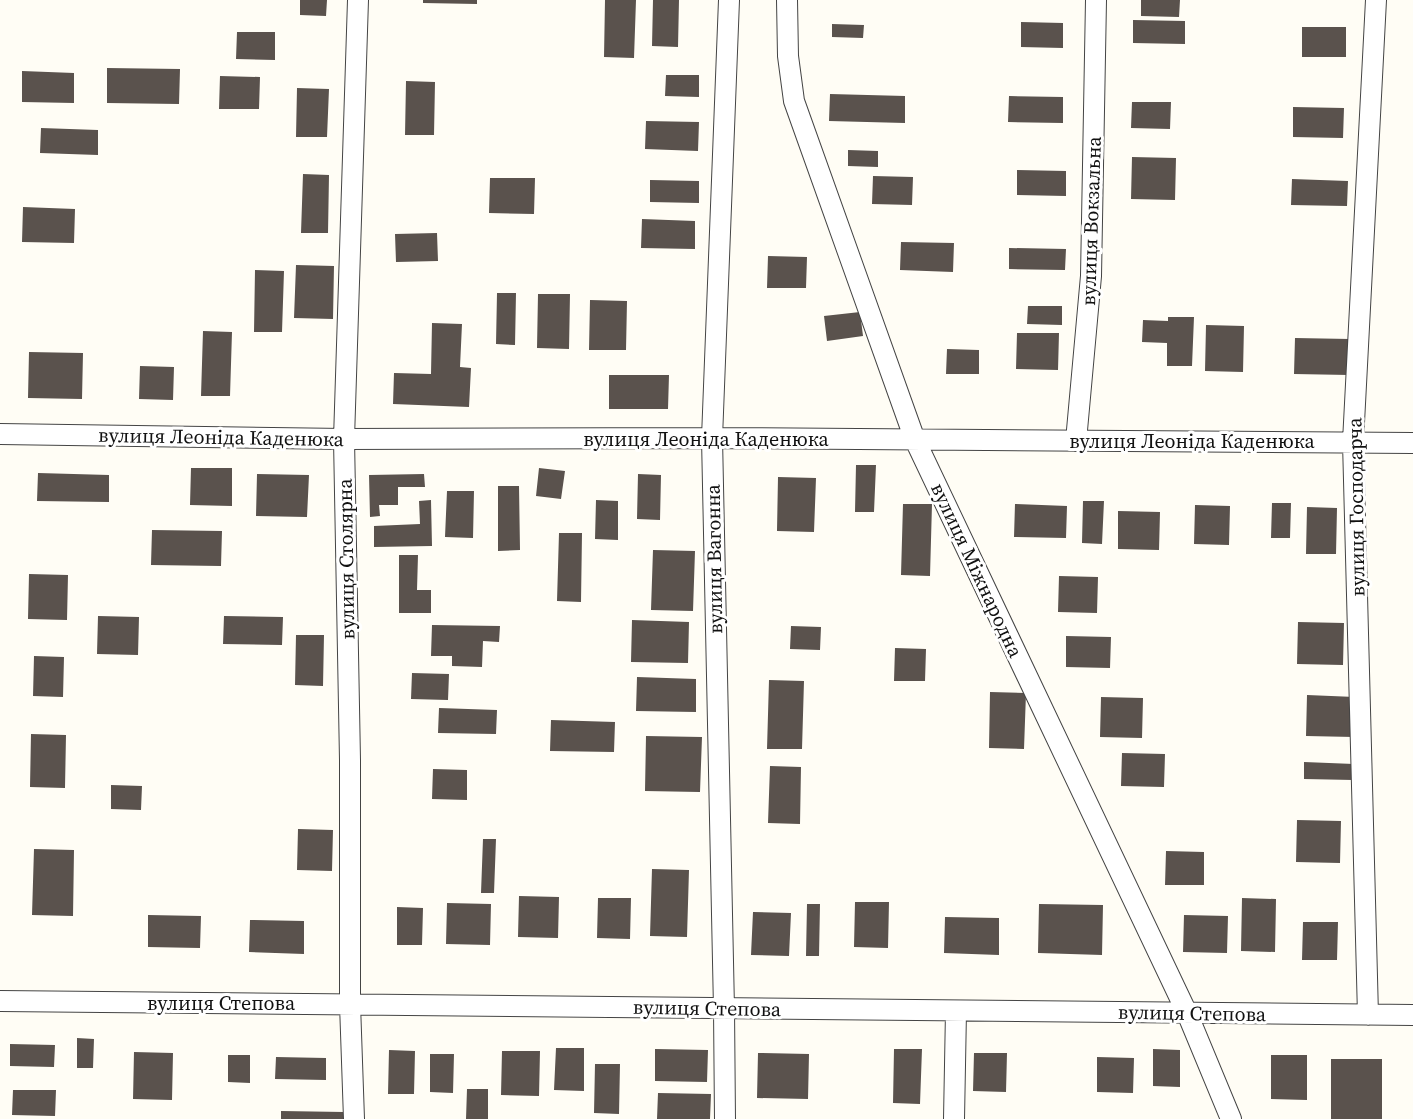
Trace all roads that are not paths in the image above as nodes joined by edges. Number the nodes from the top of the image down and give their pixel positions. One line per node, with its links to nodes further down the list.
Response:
1 (357, 0): 8 (street, вулиця Столярна)
2 (729, 0): 7 (street, вулиця Вагонна)
3 (788, 0): 9 (street, вулиця Міжнародна)
4 (1096, 0): 10 (street, вулиця Вокзальна)
5 (1376, 0): 11 (street, вулиця Господарча)
6 (0, 434): 8 (street, вулиця Леоніда Каденюка)
7 (712, 438): 8 (street, вулиця Леоніда Каденюка); 9 (street, вулиця Леоніда Каденюка); 15 (street, вулиця Вагонна)
8 (344, 439): 14 (street, вулиця Столярна)
9 (915, 440): 10 (street, вулиця Леоніда Каденюка); 17 (street, вулиця Міжнародна)
10 (1076, 441): 11 (street, вулиця Леоніда Каденюка)
11 (1353, 442): 12 (street, вулиця Леоніда Каденюка); 18 (street, вулиця Господарча)
12 (1413, 443)
13 (0, 1001): 14 (street, вулиця Степова)
14 (350, 1004): 15 (street, вулиця Степова); 20 (street, вулиця Столярна)
15 (724, 1008): 16 (street, вулиця Степова); 21 (street, вулиця Вагонна)
16 (956, 1011): 17 (street, вулиця Степова); 22 (street)
17 (1187, 1013): 18 (street, вулиця Степова); 23 (street, вулиця Міжнародна)
18 (1368, 1015): 19 (street, вулиця Степова)
19 (1413, 1016)
20 (354, 1119)
21 (724, 1119)
22 (954, 1119)
23 (1231, 1119)

